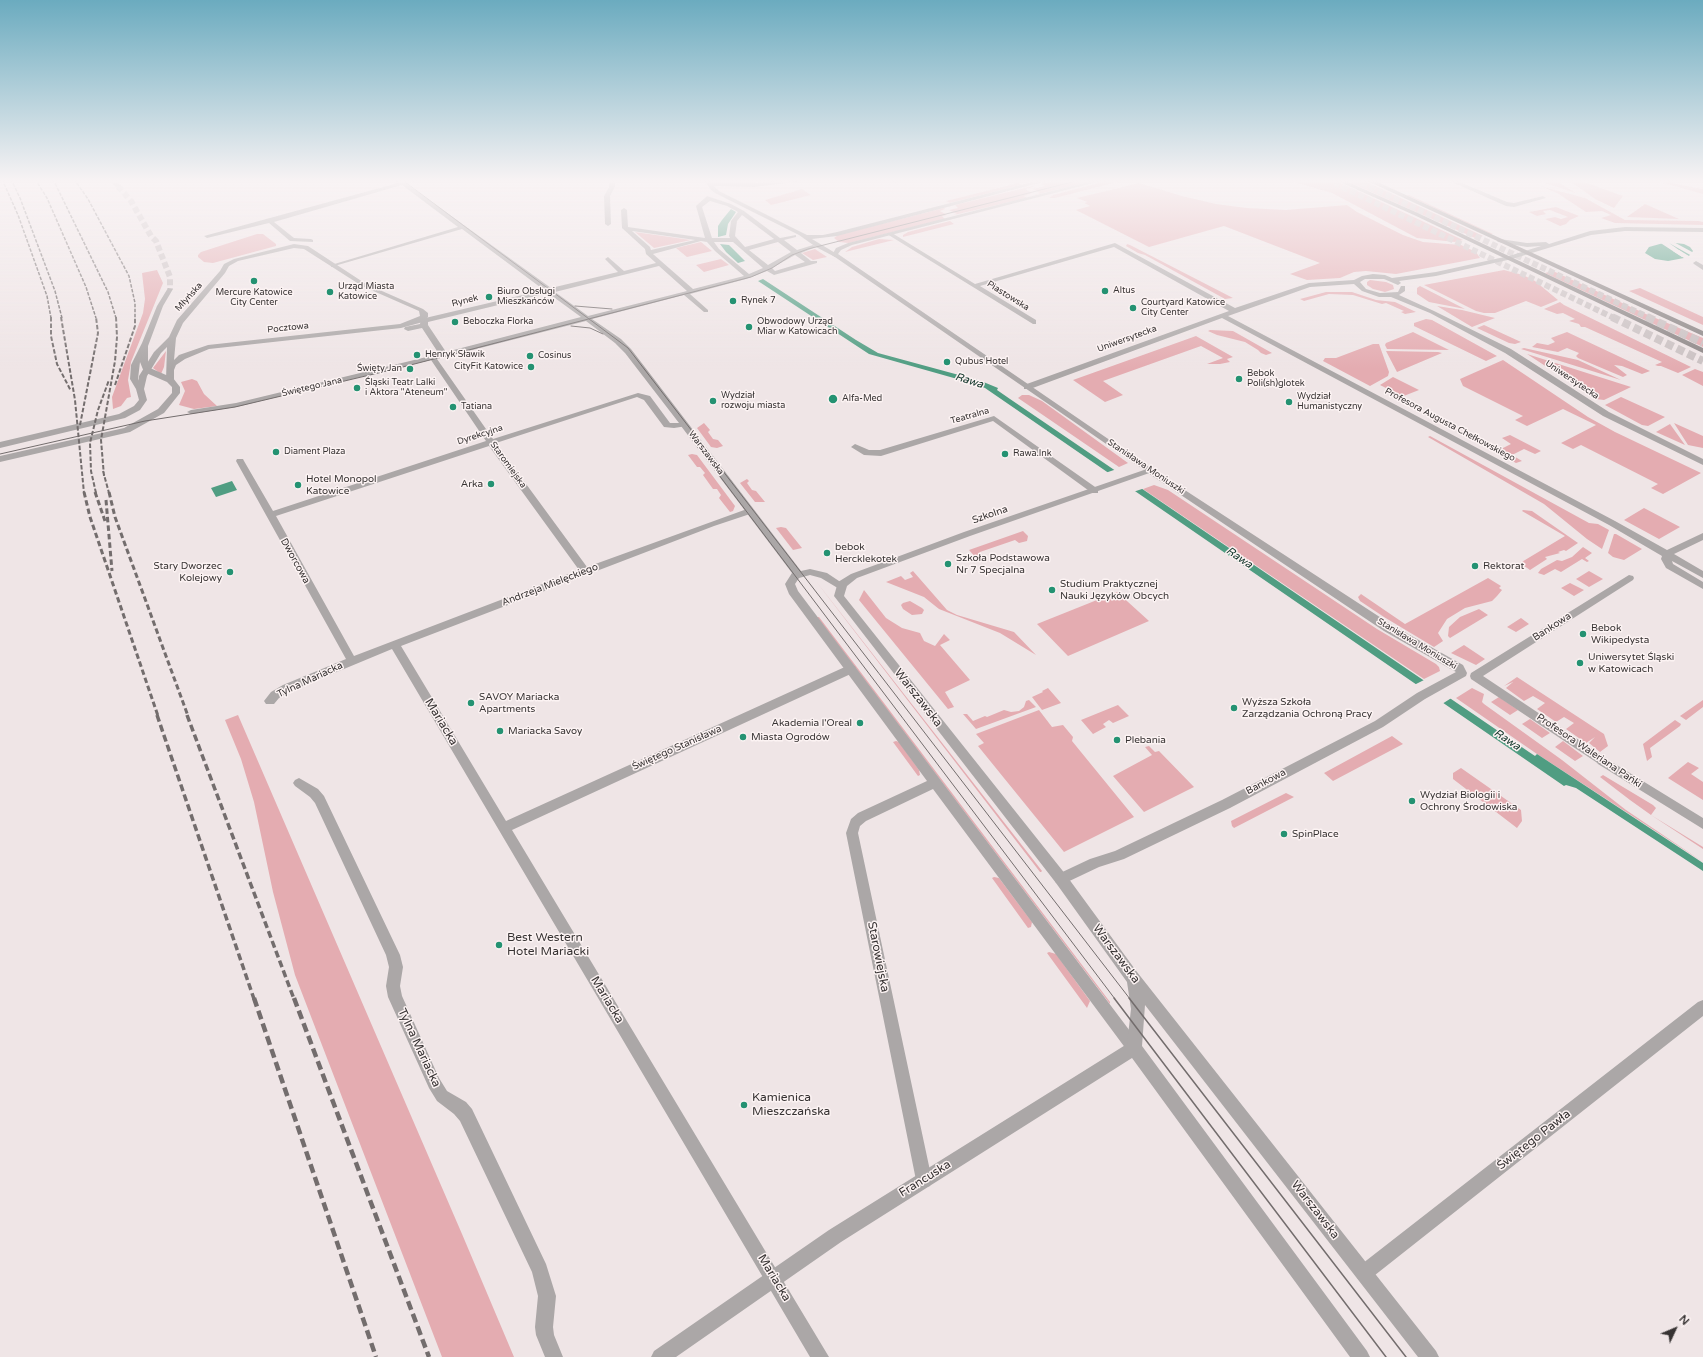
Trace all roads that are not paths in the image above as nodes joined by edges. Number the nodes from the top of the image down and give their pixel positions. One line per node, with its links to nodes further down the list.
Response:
1 (412, 242): 26 (street)
2 (484, 242): 37 (street)
3 (641, 242): 18 (street)
4 (695, 242): 18 (street)
5 (709, 242): 31 (street)
6 (737, 242): 17 (street)
7 (770, 242): 17 (street)
8 (782, 242): 19 (street)
9 (813, 242): 21 (street, Stanisława Moniuszki)
10 (858, 242): 21 (street)
11 (903, 242): 34 (street, Piastowska)
12 (1477, 242): 22 (main road)
13 (1503, 242): 20 (main road)
14 (1511, 242): 15 (street)
15 (1558, 243): 20 (street)
16 (813, 247): 19 (street)
17 (744, 249): 27 (street)
18 (648, 252): 25 (street)
19 (795, 252): 27 (street); 27 (street)
20 (1528, 254): 22 (street); 48 (main road)
21 (835, 255): 57 (street, Stanisława Moniuszki)
22 (1510, 258): 30 (street); 51 (main road)
23 (608, 259): 29 (street)
24 (1696, 263): 28 (street)
25 (661, 264): 29 (street); 38 (street)
26 (333, 266): 46 (street, Młyńska); 49 (street, Młyńska)
27 (768, 268): 31 (street)
28 (1703, 268)
29 (623, 274): 37 (street)
30 (1436, 274): 32 (street); 36 (street)
31 (748, 276): 38 (street)
32 (1392, 280): 33 (street); 36 (street, Uniwersytecka)
33 (1358, 285): 39 (street); 41 (street, Uniwersytecka)
34 (974, 286): 41 (street, Piastowska); 45 (street, Piastowska)
35 (170, 289): 50 (street)
36 (1401, 290): 39 (street); 42 (street, Uniwersytecka)
37 (550, 291): 44 (street); 47 (street, Rynek)
38 (688, 292): 40 (street); 44 (street)
39 (1392, 295): 42 (street, Uniwersytecka)
40 (706, 311)
41 (1235, 311): 43 (street, Uniwersytecka)
42 (1432, 312): 66 (street, Uniwersytecka)
43 (1222, 315): 57 (street, Uniwersytecka); 72 (street, Profesora Augusta Chełkowskiego)
44 (586, 318): 52 (street); 60 (street, Warszawska)
45 (1033, 322)
46 (412, 325): 47 (street, Pocztowa); 55 (street, Pocztowa)
47 (424, 325): 52 (street)
48 (1703, 334)
49 (172, 338): 54 (street); 55 (street)
50 (145, 345): 54 (street); 58 (street)
51 (1703, 350)
52 (444, 355): 53 (street)
53 (434, 358): 59 (street, Świętego Jana); 61 (street, Staromiejska)
54 (147, 370): 56 (street); 58 (street)
55 (170, 370): 56 (street)
56 (170, 380): 64 (street)
57 (1028, 387): 67 (street, Stanisława Moniuszki)
58 (140, 389): 62 (street)
59 (190, 412)
60 (684, 424): 61 (street, Dyrekcyjna); 69 (street, Warszawska)
61 (491, 442): 70 (street, Dyrekcyjna); 73 (street, Staromiejska)
62 (0, 445)
63 (855, 447): 68 (street, Teatralna)
64 (0, 459)
65 (240, 461): 70 (street, Dworcowa)
66 (1703, 462)
67 (1151, 471): 68 (street, Szkolna); 82 (street, Stanisława Moniuszki)
68 (1095, 490): 77 (street, Szkolna)
69 (750, 511): 73 (street, Andrzeja Mielęckiego); 74 (street, Warszawska)
70 (270, 515): 80 (street, Dworcowa)
71 (1703, 536): 72 (street)
72 (1667, 554): 75 (street); 78 (street)
73 (585, 571): 79 (street, Andrzeja Mielęckiego)
74 (798, 574): 77 (street); 81 (street)
75 (1703, 575)
76 (1629, 578): 83 (street, Bankowa)
77 (841, 586): 89 (street, Warszawska)
78 (1703, 586)
79 (394, 644): 80 (street, Andrzeja Mielęckiego); 88 (street, Mariacka)
80 (352, 661): 84 (street, Tylna Mariacka)
81 (851, 669): 85 (street); 88 (street, Świętego Stanisława)
82 (1462, 671): 89 (street, Bankowa)
83 (1475, 676): 87 (street, Profesora Waleriana Pańki)
84 (270, 701)
85 (936, 782): 92 (street); 93 (street, Starowiejska)
86 (298, 783): 96 (street, Tylna Mariacka)
87 (1703, 824)
88 (503, 828): 95 (street, Mariacka)
89 (1061, 879): 90 (street, Warszawska)
90 (1132, 977): 92 (street); 94 (street, Warszawska)
91 (1703, 1007): 94 (street, Świętego Pawła)
92 (1134, 1048): 93 (street, Francuska); 99 (street)
93 (924, 1180): 95 (street, Francuska)
94 (1364, 1273): 100 (street, Warszawska)
95 (774, 1278): 97 (street, Francuska); 98 (street, Mariacka)
96 (554, 1357)
97 (660, 1357)
98 (820, 1357)
99 (1361, 1357)
100 (1430, 1357)

